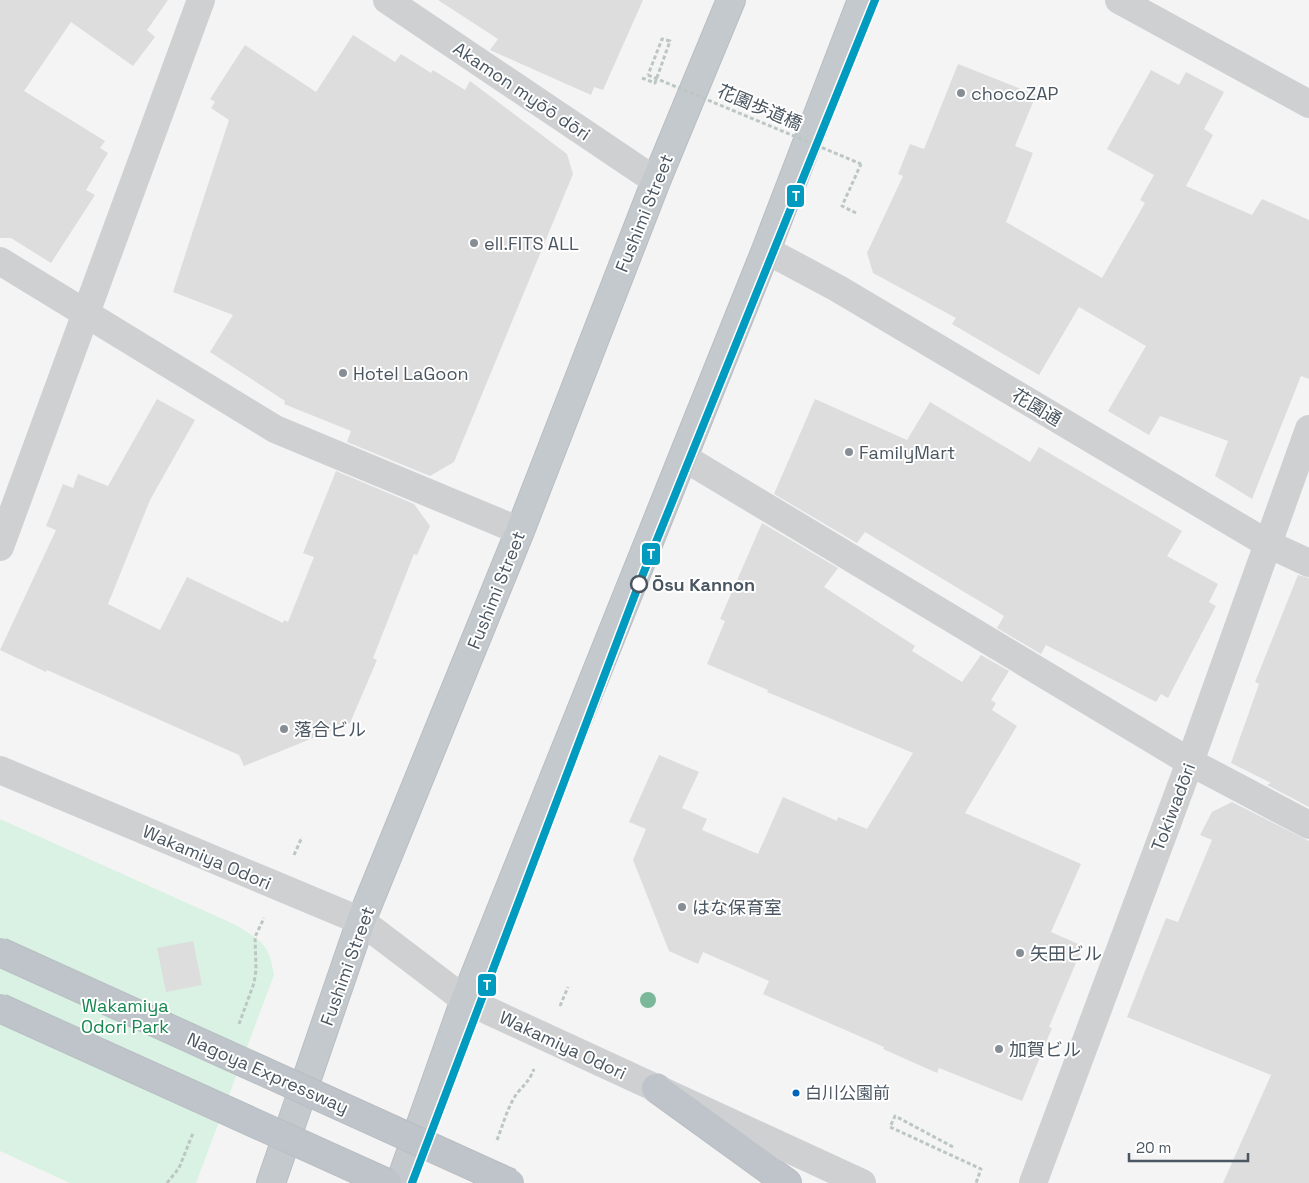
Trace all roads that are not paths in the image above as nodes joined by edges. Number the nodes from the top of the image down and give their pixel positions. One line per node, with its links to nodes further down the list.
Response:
1 (201, 0): 10 (street)
2 (387, 0): 7 (street, Akamon myōō dōri)
3 (731, 0): 7 (highway, Fushimi Street)
4 (862, 0): 8 (highway)
5 (1119, 0): 6 (street)
6 (1309, 104)
7 (656, 182): 13 (highway, Fushimi Street)
8 (766, 250): 12 (highway); 14 (street, 花園通)
9 (0, 261): 10 (street)
10 (86, 314): 13 (street); 15 (street)
11 (1309, 429): 14 (street, Tokiwadōri)
12 (683, 457): 17 (street); 22 (highway)
13 (520, 531): 20 (highway, Fushimi Street)
14 (1268, 544): 16 (street, 花園通); 17 (street, Tokiwadōri)
15 (0, 547)
16 (1309, 562)
17 (1190, 762): 19 (street); 31 (street, Tokiwadōri)
18 (0, 770): 20 (street, Wakamiya Odori)
19 (1309, 825)
20 (362, 921): 22 (street, Wakamiya Odori); 25 (highway, Fushimi Street)
21 (0, 952): 28 (highway, Nagoya Expressway, bridge)
22 (465, 1000): 24 (street, Wakamiya Odori); 27 (highway)
23 (0, 1008): 26 (highway, bridge)
24 (656, 1088): 29 (highway); 30 (street, Wakamiya Odori)
25 (271, 1183)
26 (386, 1183)
27 (400, 1183)
28 (510, 1183)
29 (787, 1183)
30 (862, 1183)
31 (1033, 1183)

